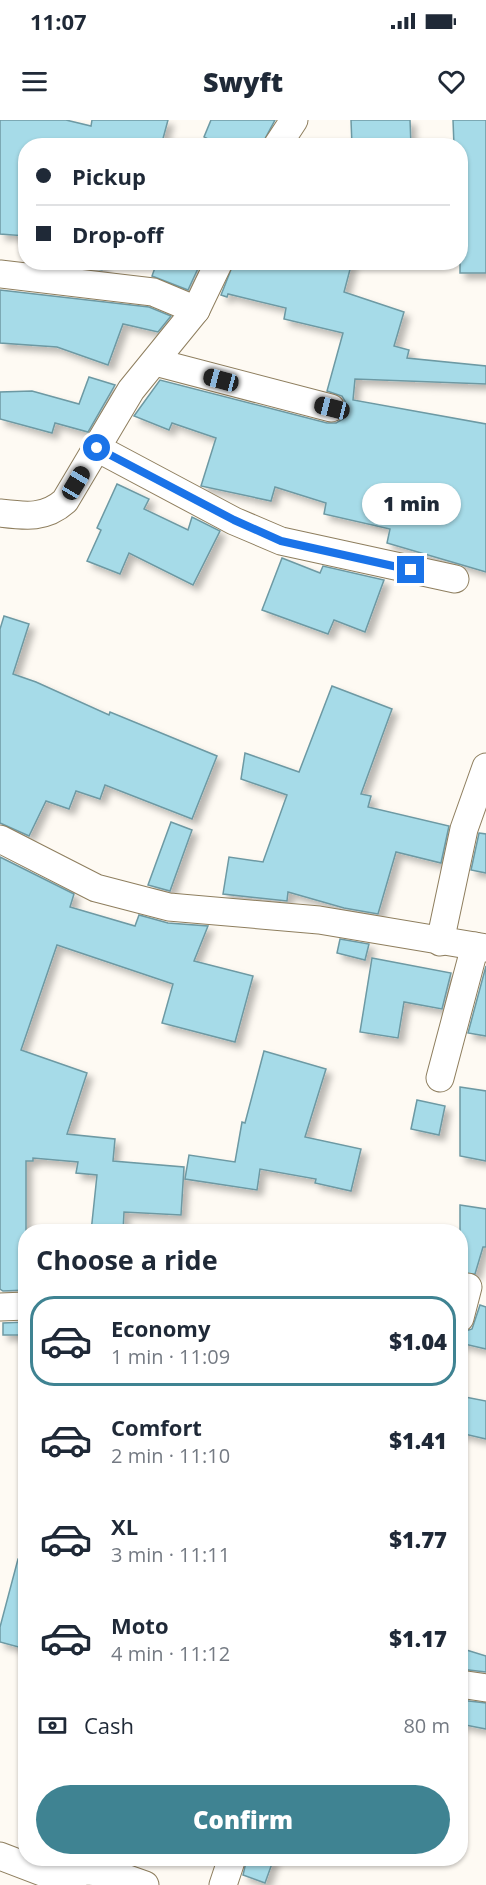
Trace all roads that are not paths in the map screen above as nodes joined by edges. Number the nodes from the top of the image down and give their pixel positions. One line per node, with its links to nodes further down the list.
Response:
1 (294, 120): 2 (street)
2 (282, 138)
3 (215, 270): 5 (street)
4 (0, 274): 5 (street)
5 (196, 310): 6 (street)
6 (155, 362): 7 (street); 8 (street)
7 (332, 408)
8 (97, 448): 9 (street); 10 (street)
9 (0, 513)
10 (454, 579)
11 (486, 767): 13 (street)
12 (0, 839): 13 (street)
13 (440, 942): 14 (street)
14 (480, 947): 15 (street)
15 (440, 1078)
16 (18, 1306): 17 (street)
17 (0, 1307)
18 (468, 1685): 19 (street)
19 (486, 1688)
20 (0, 1856): 21 (street)
21 (18, 1864)
22 (22, 1866): 24 (street)
23 (229, 1866): 26 (street)
24 (54, 1881): 25 (street)
25 (145, 1885)
26 (223, 1885)

